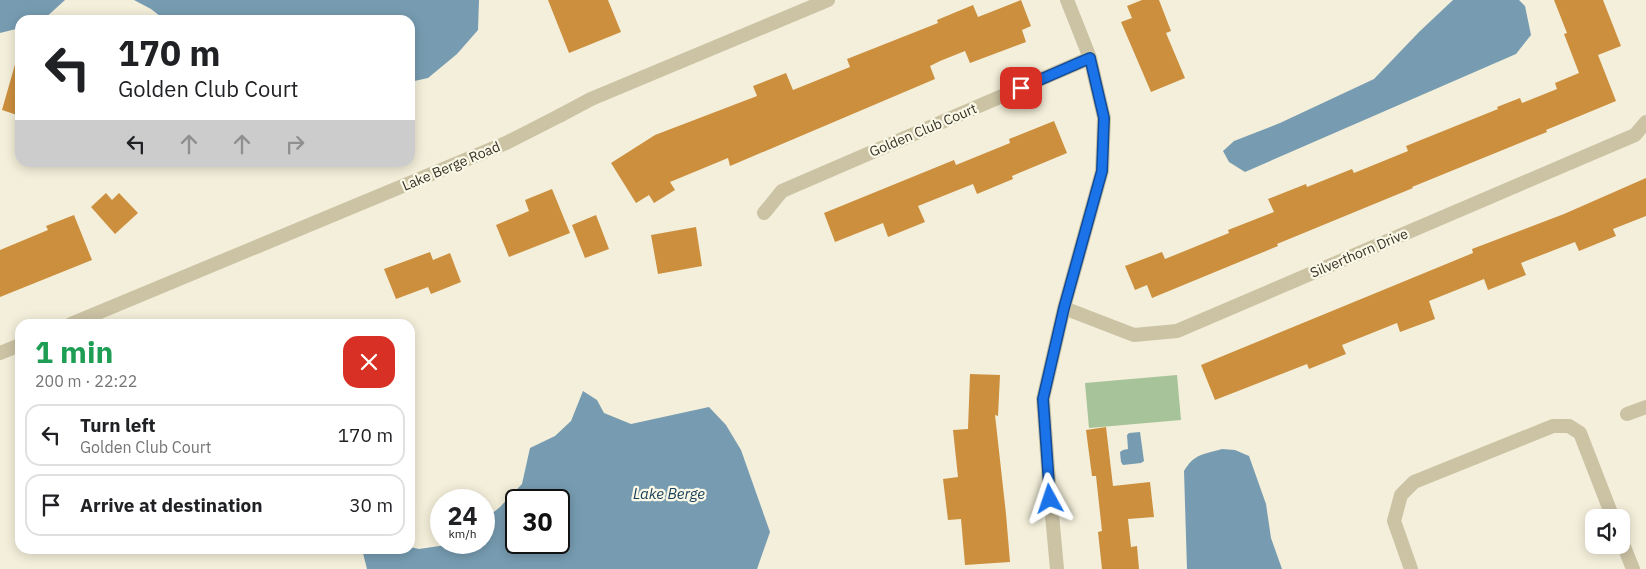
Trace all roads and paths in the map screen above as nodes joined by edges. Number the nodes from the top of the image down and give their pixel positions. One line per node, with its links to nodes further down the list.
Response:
1 (828, 0): 7 (street, Lake Berge Road)
2 (1067, 0): 3 (street)
3 (1090, 58): 5 (street, Golden Club Court); 6 (street)
4 (1646, 122): 6 (street, Silverthorn Drive)
5 (764, 212)
6 (1064, 308): 14 (street)
7 (83, 319)
8 (15, 347): 9 (street)
9 (0, 353)
10 (1646, 406): 11 (street)
11 (1627, 414)
12 (1610, 509): 15 (street)
13 (1627, 554): 16 (street)
14 (1057, 569)
15 (1412, 569)
16 (1633, 569)

